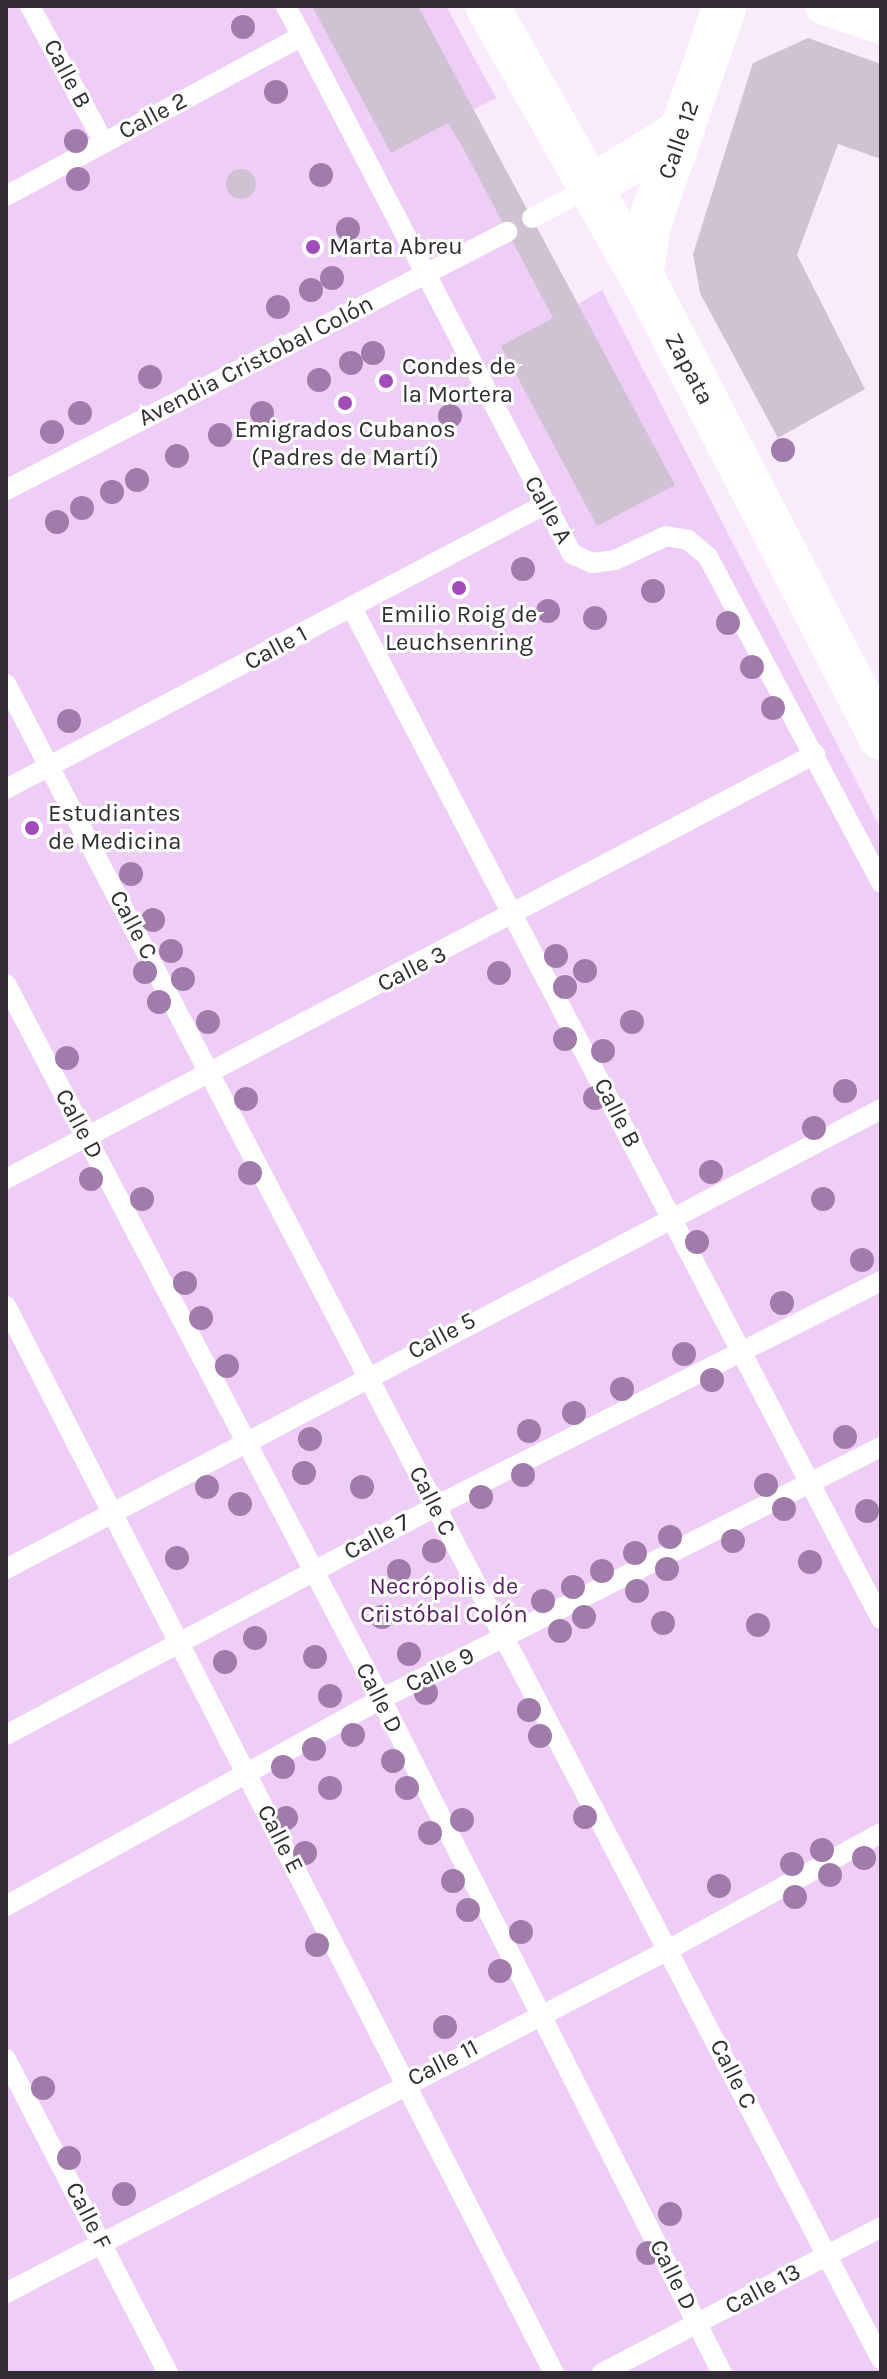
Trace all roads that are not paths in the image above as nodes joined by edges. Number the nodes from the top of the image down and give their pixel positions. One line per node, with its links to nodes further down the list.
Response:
1 (30, 6): 9 (lane, Calle B)
2 (286, 6): 7 (lane, Calle A)
3 (487, 6): 10 (main road, Zapata)
4 (725, 6): 8 (main road, Calle 12)
5 (824, 6): 6 (street)
6 (881, 25)
7 (300, 37): 9 (lane, Calle 2); 14 (lane, Calle A)
8 (683, 130): 10 (main road); 15 (main road, Calle 12)
9 (104, 143): 11 (lane, Calle 2)
10 (591, 187): 12 (lane); 15 (main road, Zapata)
11 (6, 196)
12 (532, 218)
13 (507, 232): 14 (lane, Avendia Cristobal Colón)
14 (424, 274): 16 (lane, Avendia Cristobal Colón); 17 (lane, Calle A)
15 (641, 275): 20 (main road, Zapata)
16 (6, 490)
17 (544, 505): 18 (lane, Calle 1); 21 (lane, Calle A)
18 (352, 608): 22 (lane, Calle 1); 25 (lane, Calle B)
19 (6, 684): 22 (lane, Calle C)
20 (881, 738)
21 (815, 754): 24 (lane, Calle A); 25 (lane, Calle 3)
22 (50, 766): 23 (lane, Calle 1); 27 (lane, Calle C)
23 (6, 789)
24 (881, 883)
25 (516, 915): 27 (lane, Calle 3); 31 (lane, Calle B)
26 (6, 984): 29 (lane, Calle D)
27 (211, 1073): 29 (lane, Calle 3); 35 (lane, Calle C)
28 (881, 1109): 31 (lane, Calle 5)
29 (85, 1137): 30 (lane, Calle 3); 36 (lane, Calle D)
30 (6, 1179)
31 (670, 1216): 34 (lane, Calle B); 35 (lane, Calle 5)
32 (881, 1281): 34 (lane, Calle 7)
33 (6, 1306): 40 (lane, Calle E)
34 (740, 1351): 38 (lane, Calle B); 39 (lane, Calle 7)
35 (370, 1374): 36 (lane, Calle 5); 39 (lane, Calle C)
36 (244, 1440): 40 (lane, Calle 5); 42 (lane, Calle D)
37 (881, 1447): 38 (lane, Calle 9)
38 (809, 1483): 43 (lane, Calle B); 44 (lane, Calle 9)
39 (434, 1507): 42 (lane, Calle 7); 44 (lane, Calle C)
40 (112, 1512): 41 (lane, Calle 5); 45 (lane, Calle E)
41 (6, 1569)
42 (312, 1572): 45 (lane, Calle 7); 46 (lane, Calle D)
43 (881, 1619)
44 (503, 1639): 46 (lane, Calle 9); 51 (lane, Calle C)
45 (180, 1643): 47 (lane, Calle 7); 48 (lane, Calle E)
46 (381, 1699): 48 (lane, Calle 9); 52 (lane, Calle D)
47 (6, 1735)
48 (248, 1775): 50 (lane, Calle 9); 54 (lane, Calle E)
49 (881, 1833): 51 (lane, Calle 11)
50 (6, 1906)
51 (668, 1950): 52 (lane, Calle 11); 57 (lane, Calle C)
52 (539, 2015): 54 (lane, Calle 11); 59 (lane, Calle D)
53 (6, 2059): 56 (lane, Calle F)
54 (405, 2082): 56 (lane, Calle 11); 62 (lane, Calle E)
55 (881, 2227): 57 (lane, Calle 13)
56 (102, 2244): 58 (lane, Calle 11); 61 (lane, Calle F)
57 (827, 2255): 59 (lane, Calle 13); 60 (lane, Calle C)
58 (6, 2293)
59 (697, 2323): 63 (lane, Calle 13); 64 (lane, Calle D)
60 (881, 2359)
61 (168, 2373)
62 (554, 2373)
63 (602, 2373)
64 (722, 2373)

